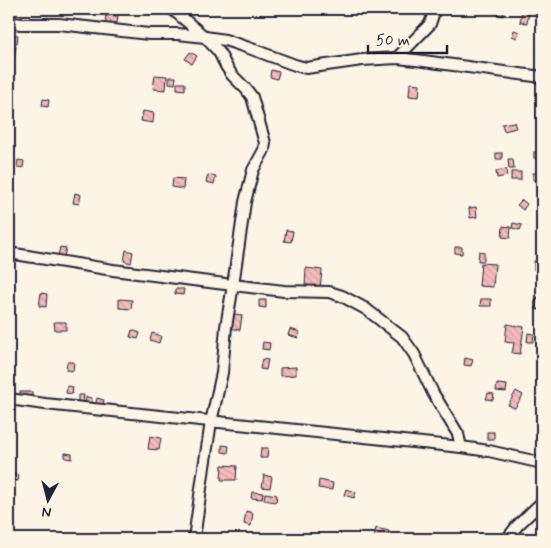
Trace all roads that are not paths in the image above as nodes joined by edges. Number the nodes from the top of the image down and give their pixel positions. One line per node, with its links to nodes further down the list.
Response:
1 (172, 9): 4 (street)
2 (435, 9): 5 (street)
3 (9, 22): 4 (street)
4 (206, 37): 5 (street); 8 (street)
5 (397, 58): 6 (street)
6 (542, 77)
7 (9, 253): 8 (street)
8 (233, 285): 10 (street); 11 (street)
9 (9, 399): 10 (street)
10 (211, 422): 11 (street); 14 (street)
11 (462, 448): 12 (street)
12 (542, 463)
13 (542, 502): 15 (street)
14 (194, 539)
15 (507, 539)

